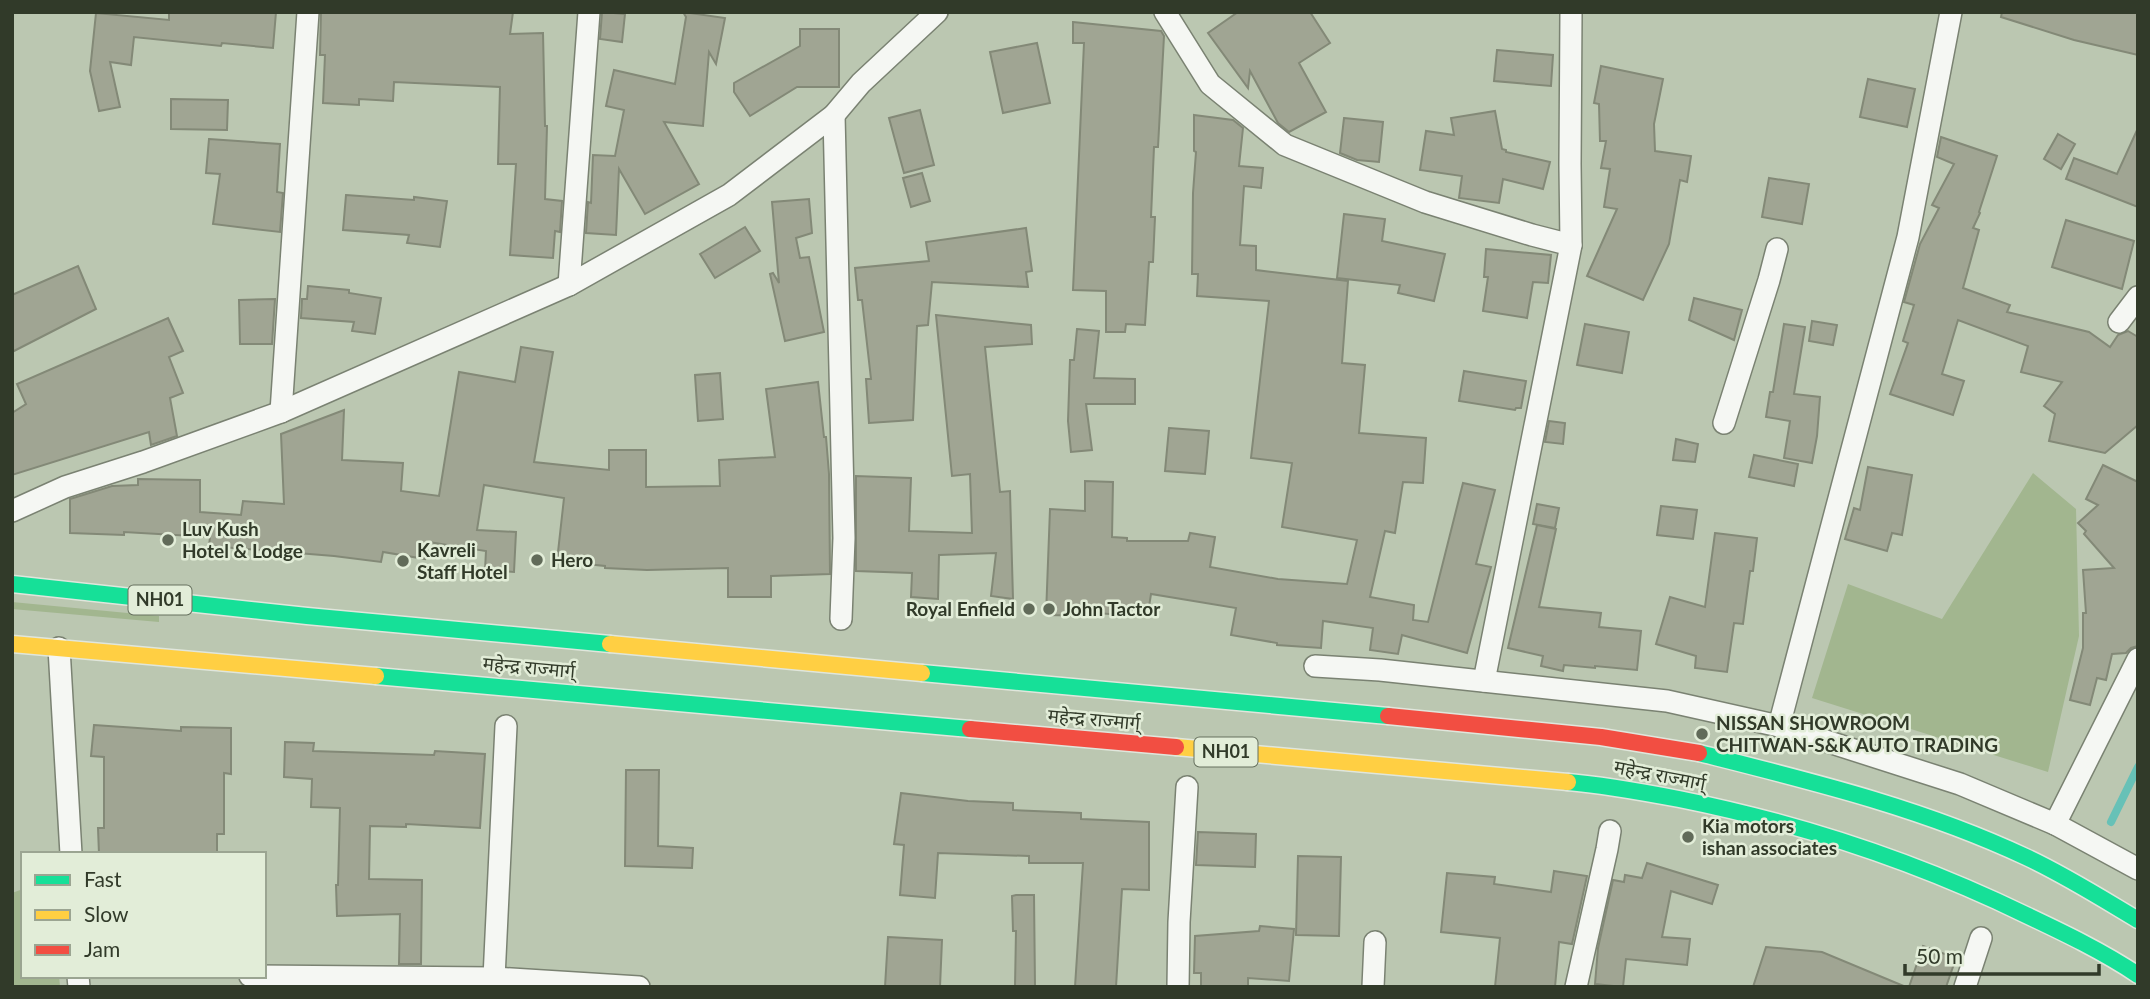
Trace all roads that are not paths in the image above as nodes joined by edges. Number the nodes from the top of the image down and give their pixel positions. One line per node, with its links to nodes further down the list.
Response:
1 (308, 12): 13 (street)
2 (589, 12): 10 (street)
3 (937, 12): 7 (street)
4 (1165, 12): 8 (street)
5 (1571, 12): 8 (street)
6 (1951, 12): 24 (street)
7 (834, 115): 10 (street); 17 (street)
8 (1571, 245): 22 (street)
9 (1777, 248): 14 (street)
10 (569, 285): 13 (street)
11 (2138, 297): 12 (street)
12 (2119, 321)
13 (281, 412): 15 (street)
14 (1724, 423)
15 (12, 511)
16 (12, 584): 30 (highway, महेन्द्र राज्मार्ग् / NH01)
17 (841, 620)
18 (12, 644): 19 (highway, महेन्द्र राज्मार्ग् / NH01)
19 (59, 648): 28 (street); 33 (highway, महेन्द्र राज्मार्ग् / NH01)
20 (2138, 659): 26 (street)
21 (1315, 666): 22 (street)
22 (1484, 681): 24 (street)
23 (506, 726): 35 (street)
24 (1779, 726): 26 (street)
25 (1187, 787): 37 (street)
26 (2055, 824): 29 (street)
27 (1610, 831): 39 (street)
28 (71, 852)
29 (2138, 869)
30 (2138, 920)
31 (1981, 938): 40 (street)
32 (1375, 942): 38 (street)
33 (2138, 975)
34 (266, 976): 35 (street)
35 (494, 978): 36 (street)
36 (639, 987)
37 (1178, 987)
38 (1373, 987)
39 (1576, 987)
40 (1965, 987)

